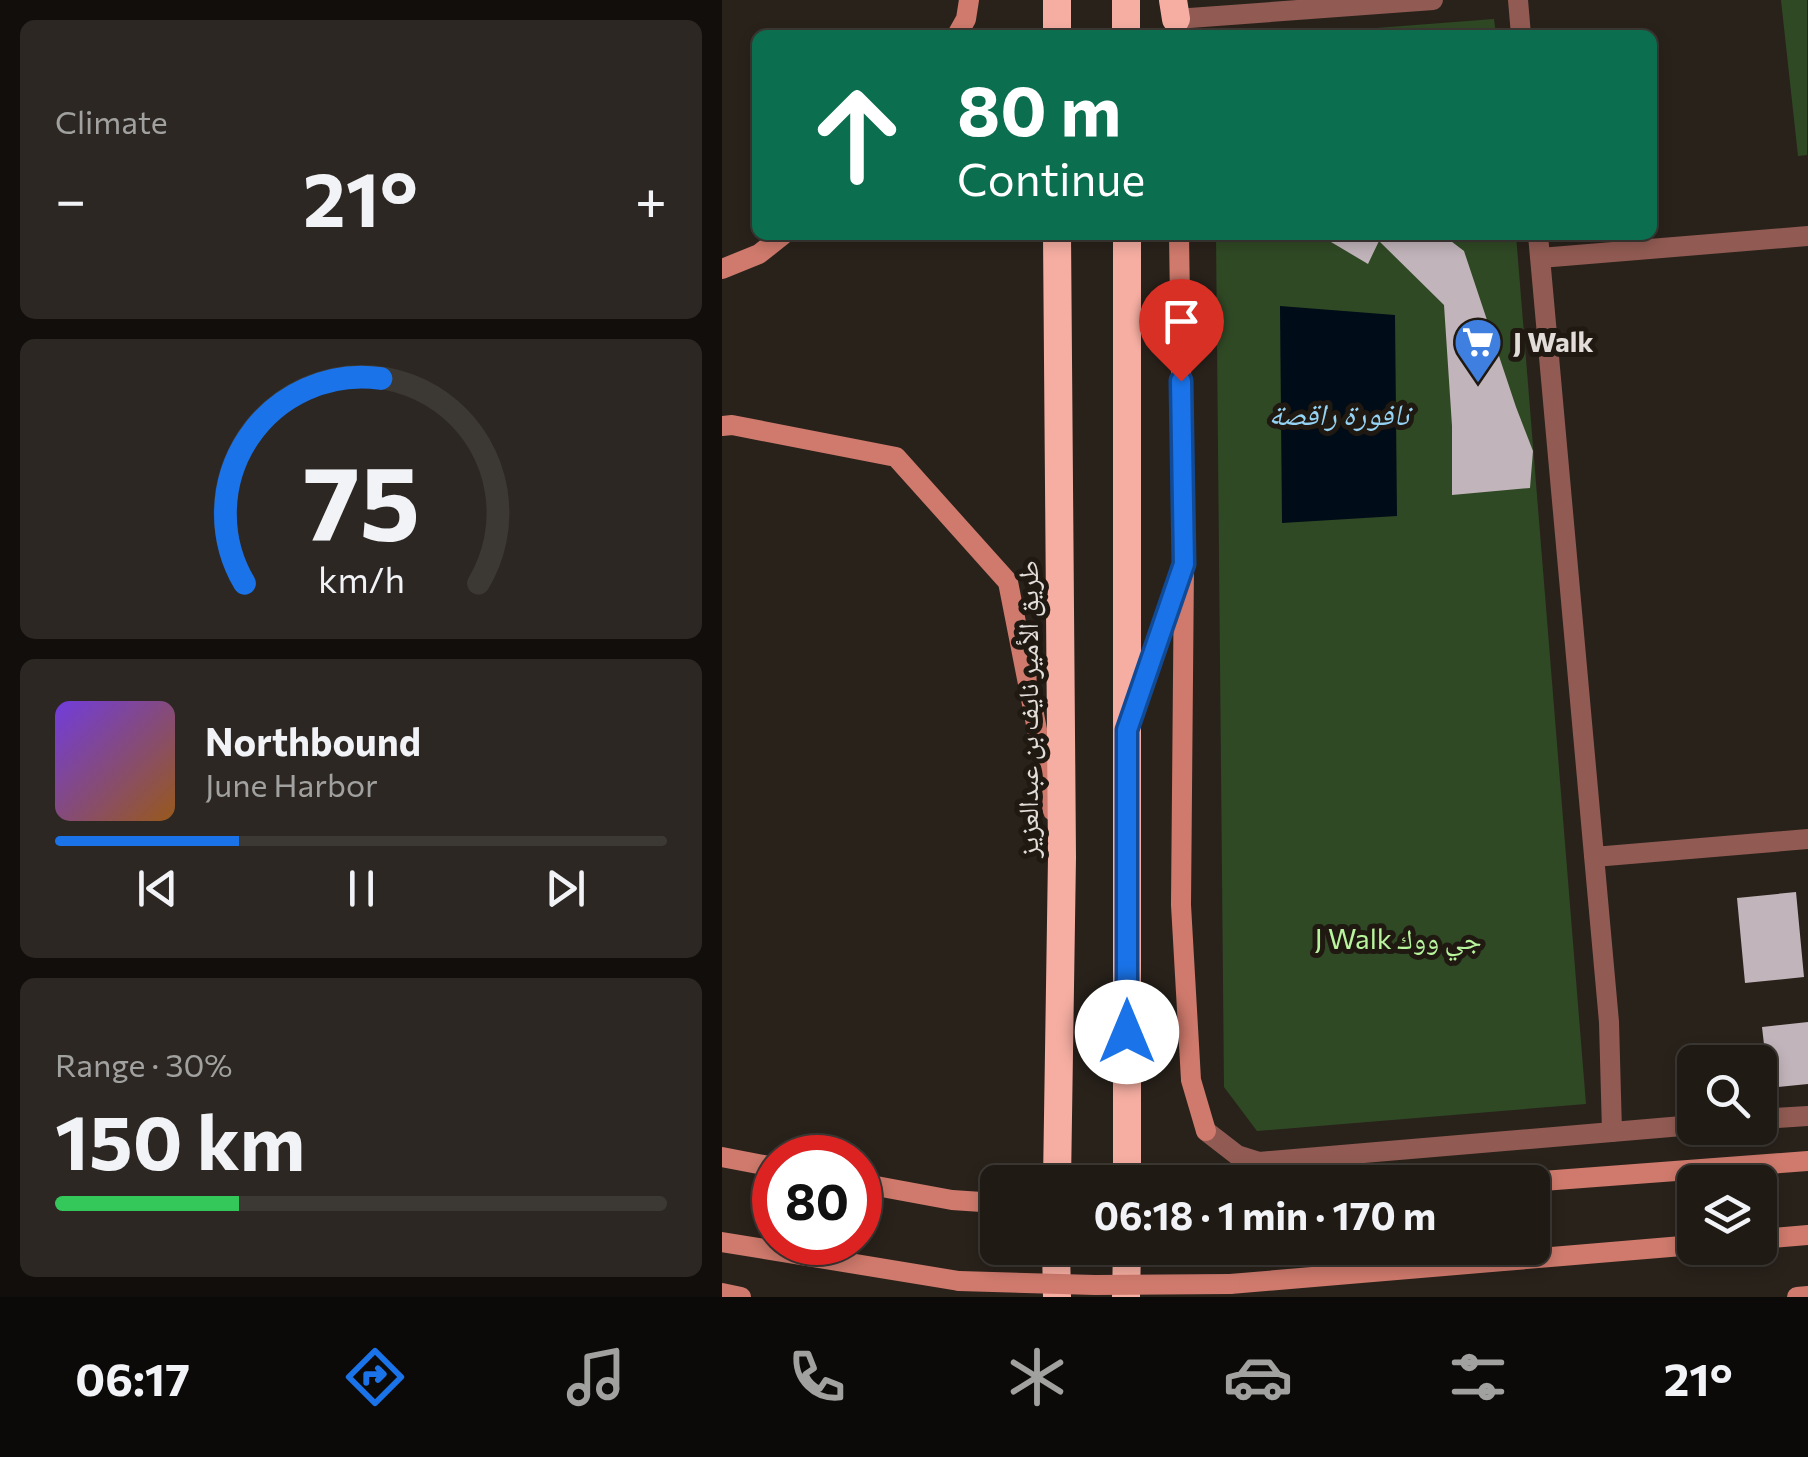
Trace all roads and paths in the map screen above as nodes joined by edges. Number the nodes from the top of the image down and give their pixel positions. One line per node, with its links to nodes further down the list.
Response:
1 (970, 0): 7 (main road)
2 (1057, 0): 8 (highway)
3 (1126, 0): 9 (highway)
4 (1433, 0): 6 (street)
5 (1518, 0): 10 (street)
6 (1176, 13)
7 (960, 30)
8 (1057, 30)
9 (1126, 30)
10 (1521, 30)
11 (1808, 236): 17 (street)
12 (777, 240): 18 (main road)
13 (1058, 240): 24 (highway, طريق الأمير نايف بن عبدالعزيز)
14 (1126, 240): 21 (highway)
15 (1179, 240): 20 (main road)
16 (1538, 240): 17 (street)
17 (1540, 258): 23 (street)
18 (722, 270)
19 (722, 426): 24 (main road)
20 (1184, 564): 21 (main road); 28 (main road)
21 (1127, 730): 34 (highway)
22 (1808, 839): 23 (street)
23 (1594, 857): 29 (street)
24 (1062, 858): 33 (highway, طريق الأمير نايف بن عبدالعزيز)
25 (1808, 1116): 26 (street)
26 (1777, 1119)
27 (1677, 1126): 29 (street)
28 (1206, 1131): 29 (street)
29 (1612, 1132)
30 (722, 1157): 32 (main road)
31 (1808, 1161): 35 (main road)
32 (752, 1162)
33 (1057, 1165)
34 (1127, 1165)
35 (1550, 1180)
36 (882, 1187): 37 (main road)
37 (980, 1201)
38 (1808, 1235): 39 (main road)
39 (1777, 1238)
40 (722, 1242): 41 (main road, bridge)
41 (1677, 1246)
42 (1056, 1265): 47 (highway)
43 (1127, 1265): 48 (highway)
44 (722, 1293): 46 (main road)
45 (1808, 1296): 49 (main road)
46 (741, 1297)
47 (1056, 1297)
48 (1126, 1297)
49 (1797, 1297)

